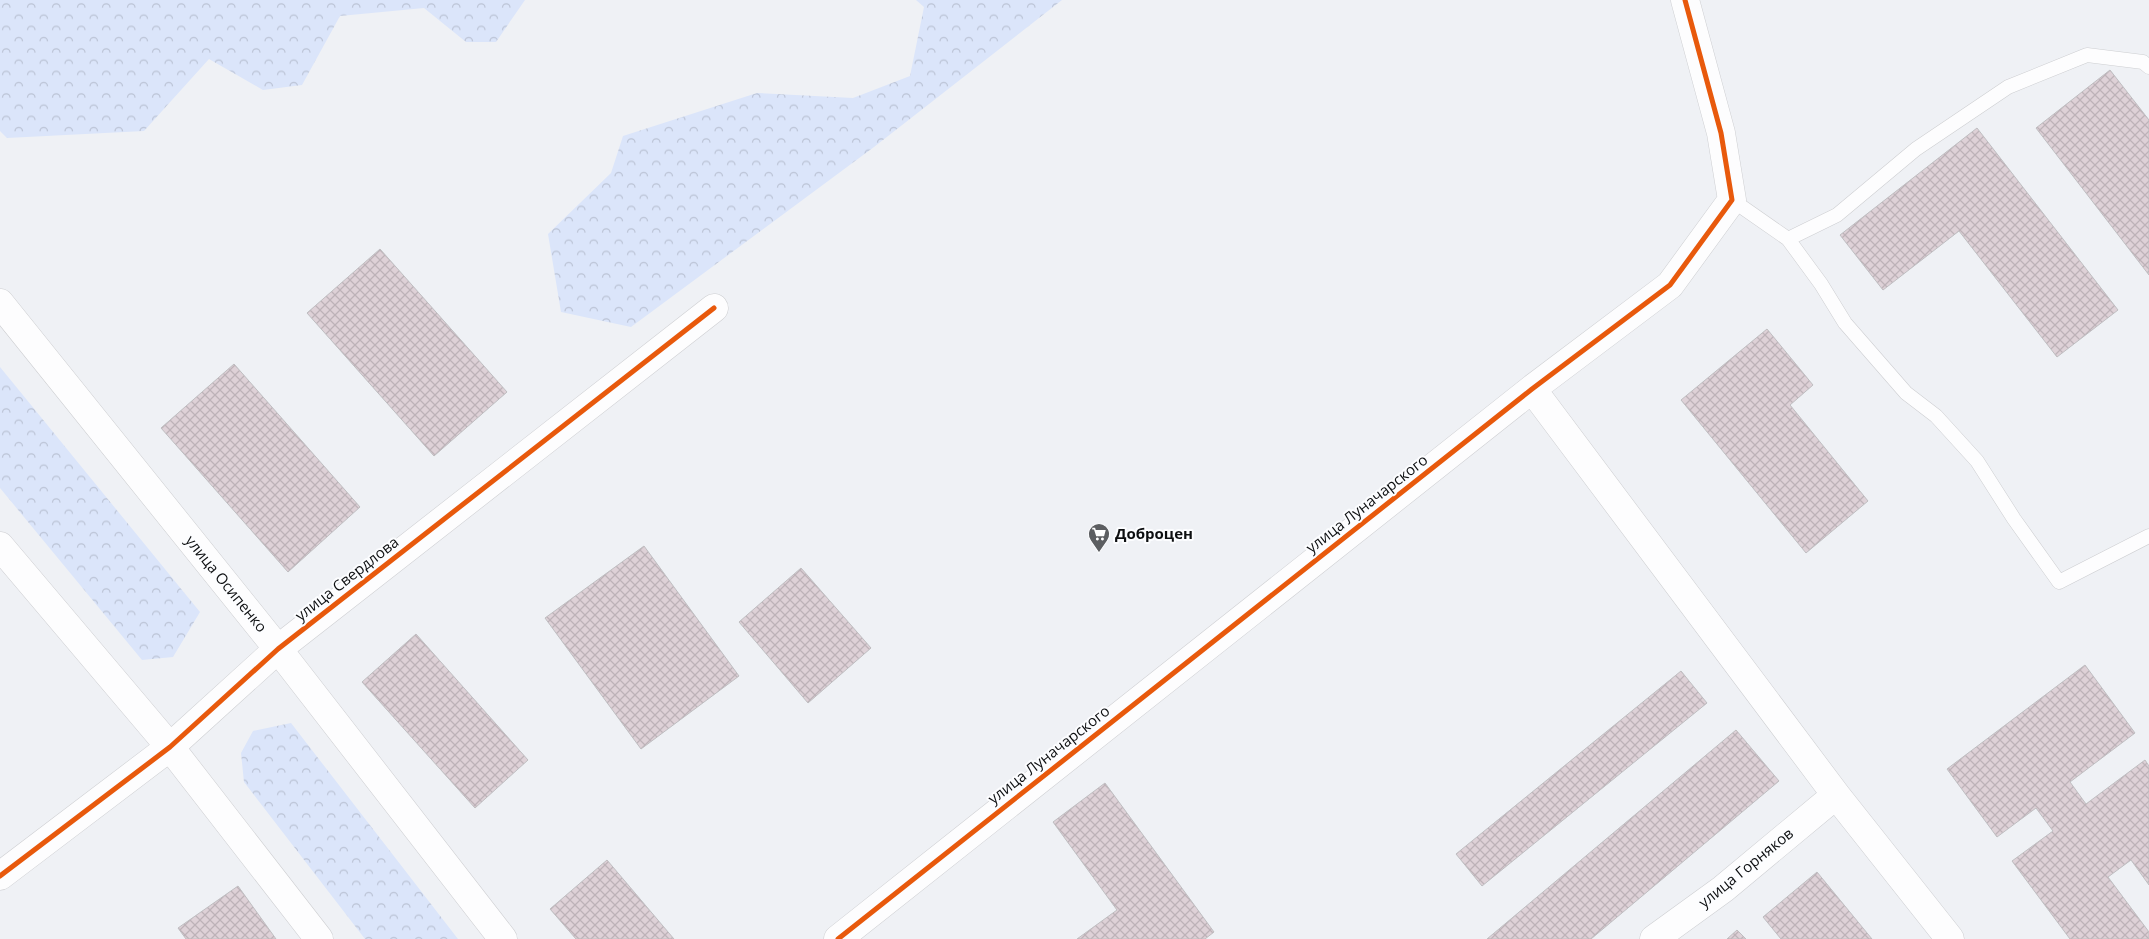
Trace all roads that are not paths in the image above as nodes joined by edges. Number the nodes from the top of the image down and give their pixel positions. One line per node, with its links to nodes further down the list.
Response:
1 (1685, 0): 3 (street)
2 (2149, 67): 4 (lane)
3 (1732, 200): 4 (lane); 7 (street, улица Луначарского)
4 (1788, 238): 8 (lane)
5 (0, 303): 10 (street, улица Осипенко)
6 (714, 308): 10 (street, улица Свердлова)
7 (1532, 390): 12 (street); 16 (street, улица Луначарского)
8 (2149, 536)
9 (0, 546): 11 (street)
10 (278, 649): 11 (street, улица Свердлова); 15 (street, улица Осипенко)
11 (170, 746): 13 (street, улица Свердлова); 14 (street)
12 (1836, 795): 17 (street, улица Горняков); 18 (street)
13 (0, 876)
14 (319, 939)
15 (503, 939)
16 (838, 939)
17 (1654, 939)
18 (1950, 939)

